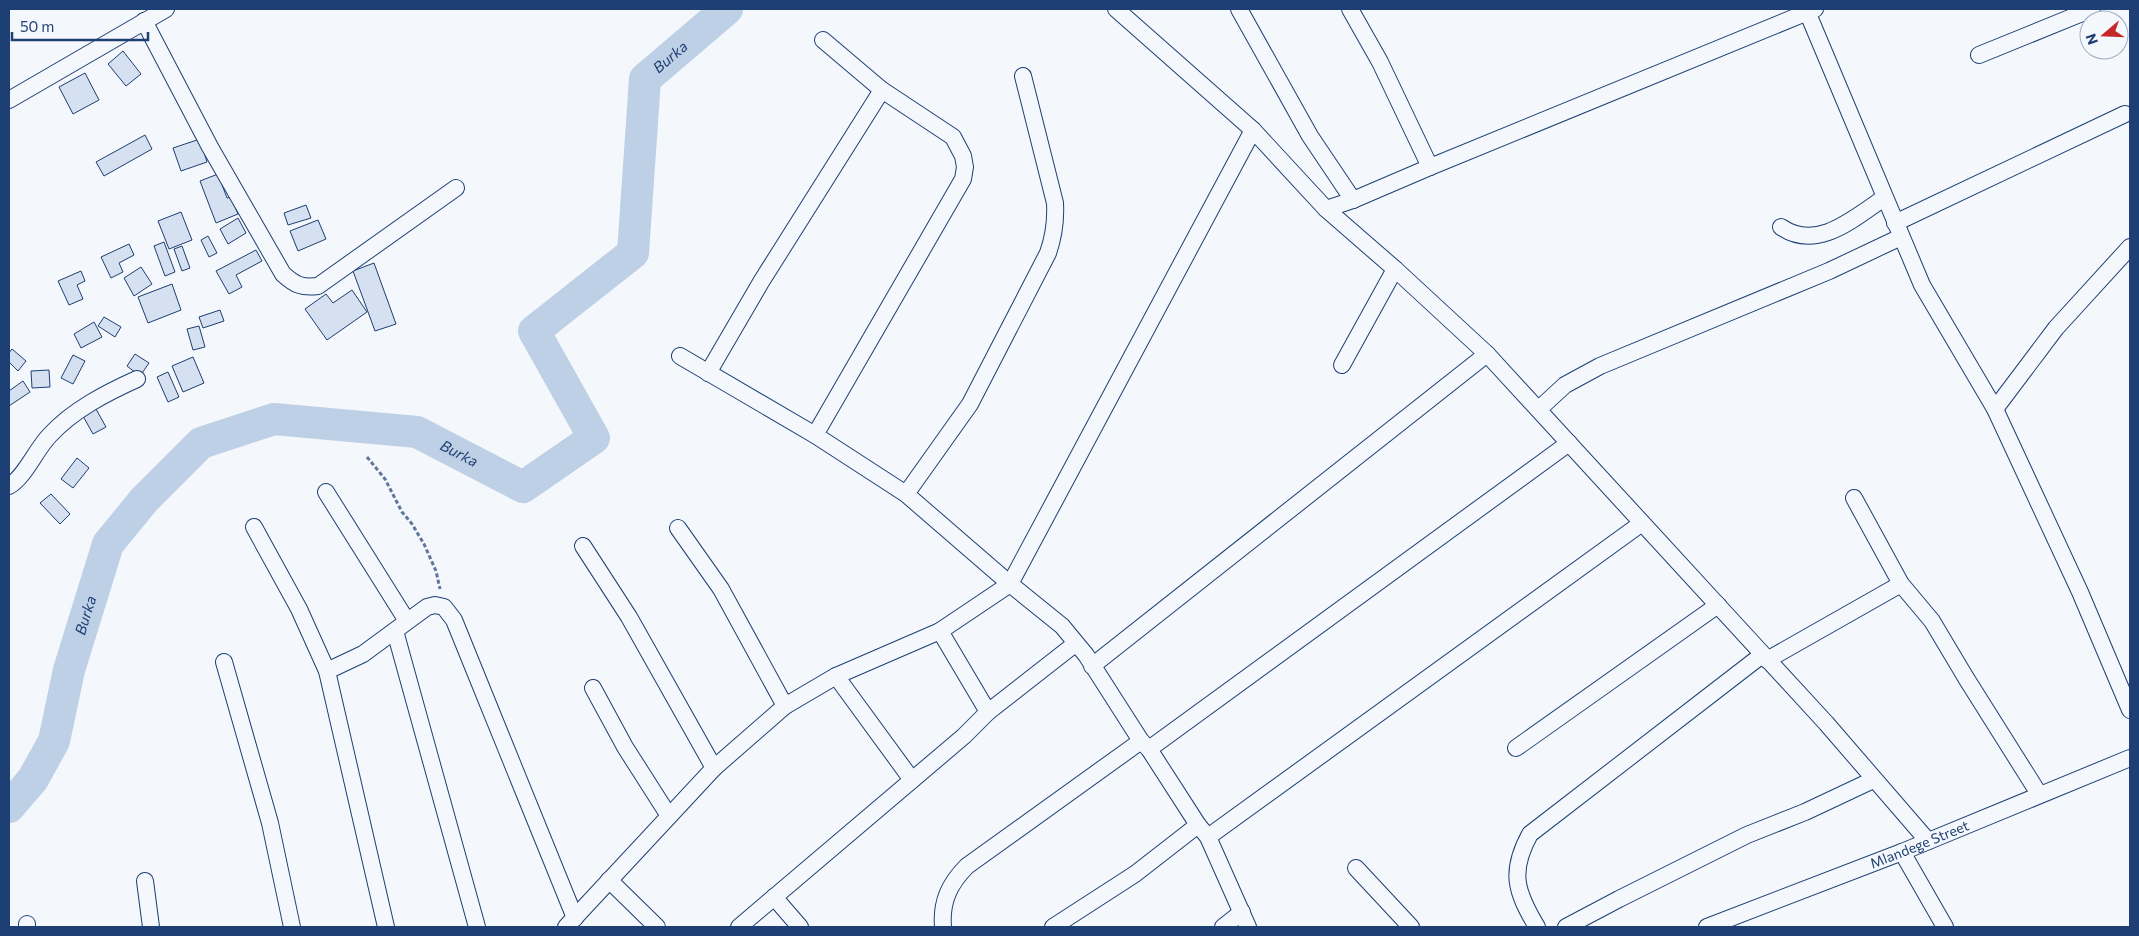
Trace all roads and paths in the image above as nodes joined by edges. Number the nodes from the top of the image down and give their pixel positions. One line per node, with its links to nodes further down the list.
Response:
1 (166, 9): 7 (street)
2 (1116, 9): 14 (street)
3 (1239, 9): 18 (street)
4 (1350, 9): 15 (street)
5 (2092, 9): 9 (street)
6 (1810, 10): 15 (street); 17 (street)
7 (144, 21): 12 (street); 16 (street)
8 (822, 40): 11 (street)
9 (1979, 55)
10 (1024, 76): 36 (street)
11 (882, 90): 27 (street); 31 (street)
12 (9, 100)
13 (2125, 114): 21 (street)
14 (1252, 130): 19 (street); 42 (street)
15 (1430, 166): 18 (street)
16 (456, 188)
17 (1884, 198): 20 (street); 21 (street)
18 (1353, 200): 19 (street)
19 (1326, 209): 23 (street)
20 (1781, 227)
21 (1898, 230): 29 (street); 30 (street)
22 (2130, 247): 29 (street)
23 (1395, 269): 24 (street); 26 (street)
24 (1487, 354): 30 (street); 51 (street)
25 (680, 356): 27 (street)
26 (1342, 365)
27 (708, 373): 31 (street)
28 (137, 379): 34 (street)
29 (1995, 409): 56 (street)
30 (1539, 410): 32 (street)
31 (814, 435): 36 (street)
32 (1569, 442): 38 (street); 58 (street)
33 (367, 457): 45 (path)
34 (9, 486)
35 (326, 492): 46 (street)
36 (906, 494): 42 (street)
37 (1854, 498): 43 (street)
38 (1642, 523): 44 (street); 66 (street)
39 (254, 527): 52 (street)
40 (678, 528): 55 (street)
41 (583, 546): 61 (street)
42 (1010, 584): 47 (street); 48 (street)
43 (1901, 584): 49 (street); 64 (street)
44 (1718, 605): 49 (street); 59 (street)
45 (444, 607): 46 (street); 74 (street)
46 (401, 626): 52 (street); 78 (street)
47 (940, 631): 53 (street); 57 (street)
48 (1075, 644): 51 (street); 57 (street)
49 (1765, 658): 63 (street); 87 (street)
50 (224, 662): 76 (street)
51 (1092, 666): 58 (street)
52 (327, 671): 77 (street)
53 (836, 676): 55 (street); 62 (street)
54 (592, 688): 65 (street)
55 (785, 706): 61 (street)
56 (2130, 710)
57 (988, 712): 62 (street)
58 (1145, 745): 66 (street); 82 (street)
59 (1516, 748)
60 (2130, 758): 64 (street, Mlandege Street)
61 (714, 768): 65 (street)
62 (912, 780): 72 (street)
63 (1873, 780): 67 (street); 88 (street)
64 (2039, 794): 67 (street, Mlandege Street)
65 (669, 816): 70 (street)
66 (1203, 831): 73 (street); 83 (street)
67 (1928, 841): 68 (street, Mlandege Street)
68 (1902, 852): 89 (street, Mlandege Street); 90 (street)
69 (1356, 868): 86 (street)
70 (609, 880): 74 (street); 79 (street)
71 (145, 882): 75 (street)
72 (774, 897): 80 (street); 81 (street)
73 (1242, 912): 84 (street); 85 (street)
74 (570, 923)
75 (151, 927)
76 (292, 927)
77 (386, 927)
78 (476, 927)
79 (657, 927)
80 (739, 927)
81 (800, 927)
82 (943, 927)
83 (1053, 927)
84 (1223, 927)
85 (1248, 927)
86 (1411, 927)
87 (1538, 927)
88 (1566, 927)
89 (1707, 927)
90 (1946, 927)

